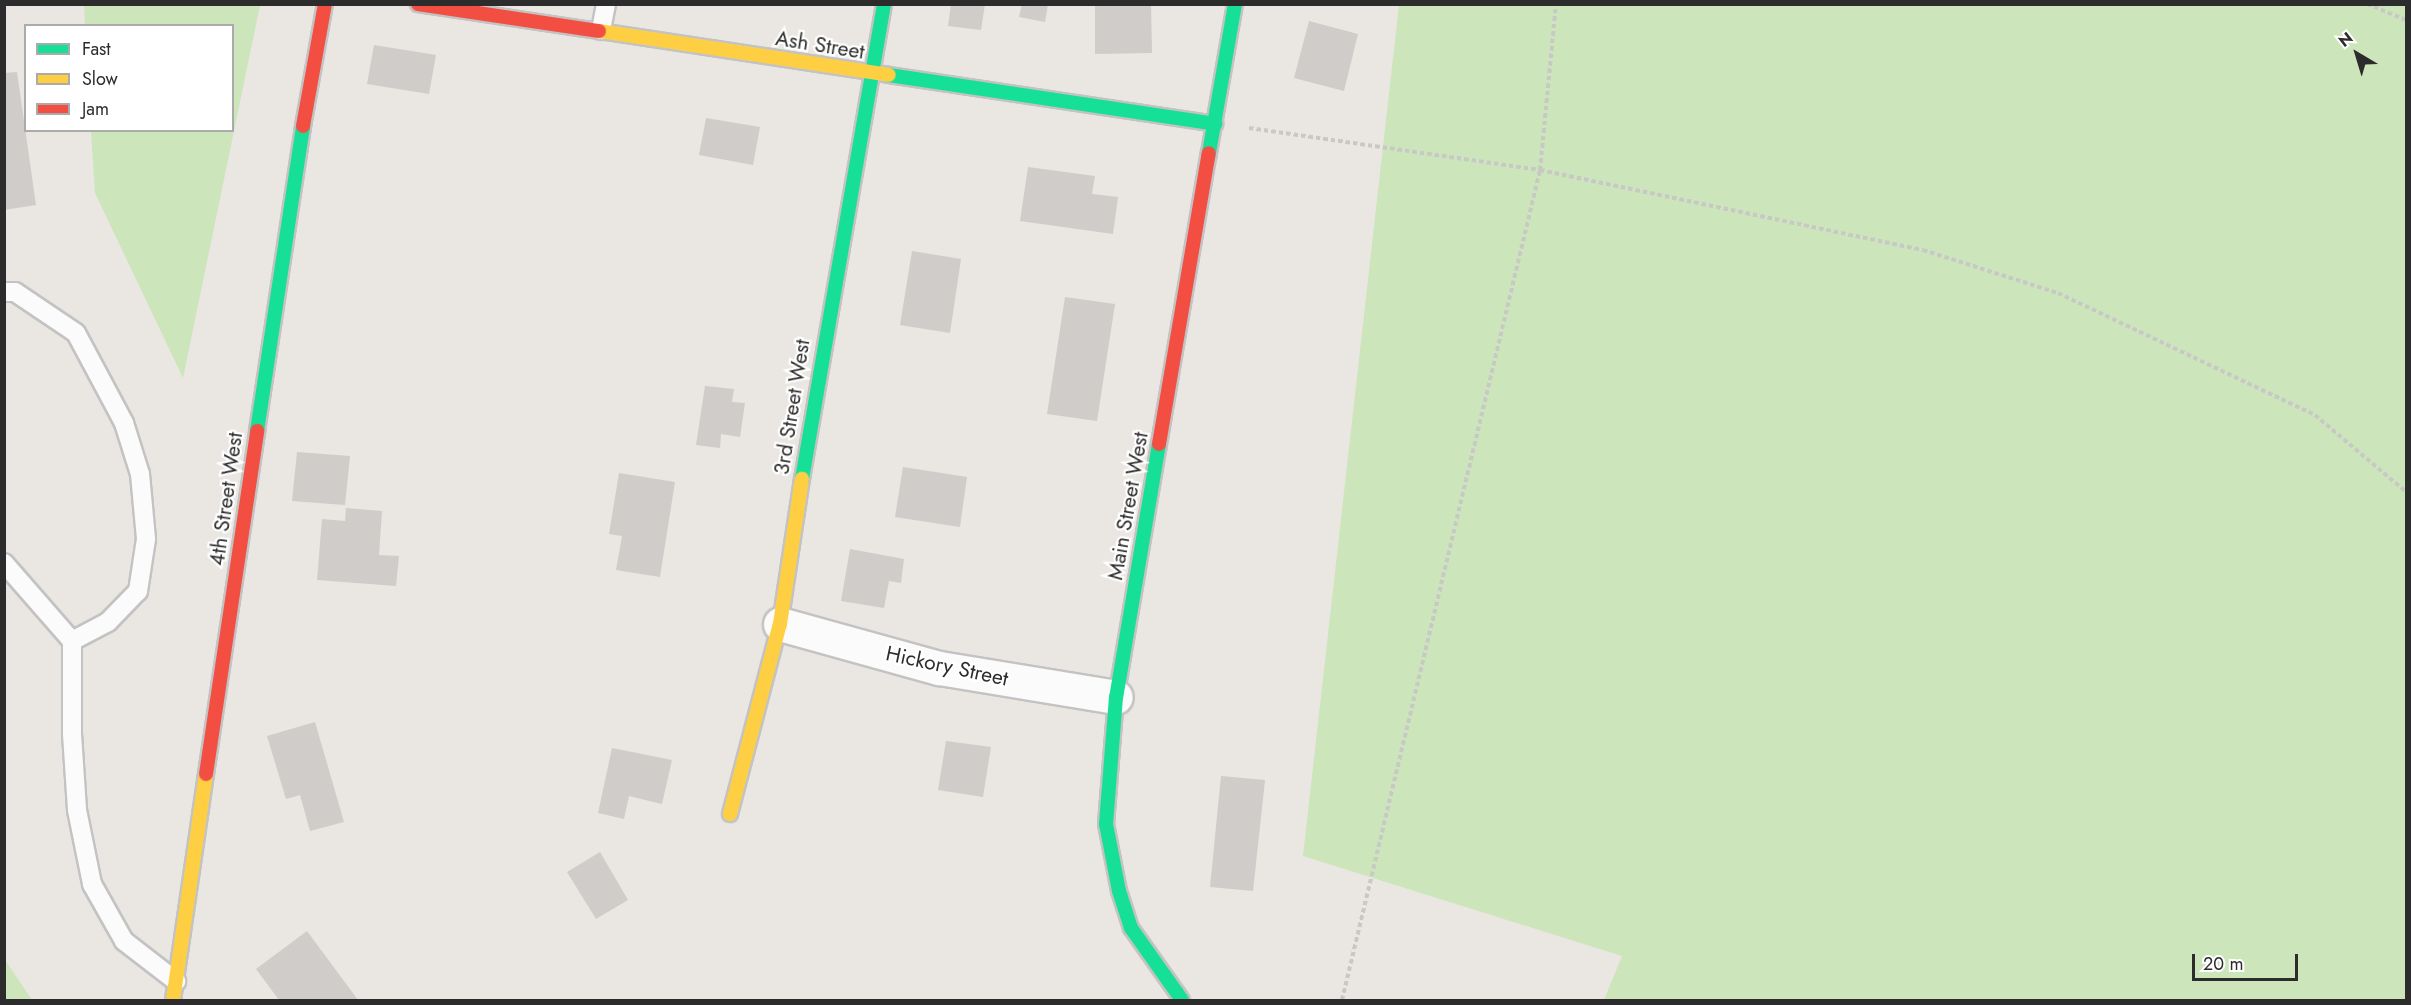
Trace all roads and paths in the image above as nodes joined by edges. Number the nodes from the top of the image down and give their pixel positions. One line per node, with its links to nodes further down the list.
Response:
1 (325, 4): 20 (street, 4th Street West)
2 (418, 4): 9 (street, Ash Street)
3 (606, 4): 9 (lane)
4 (884, 4): 10 (street, 3rd Street West)
5 (1235, 4): 11 (street, Main Street West)
6 (1556, 4): 12 (path)
7 (2367, 4): 8 (path)
8 (2406, 20)
9 (601, 30): 10 (street, Ash Street)
10 (873, 75): 11 (street, Ash Street); 16 (street, 3rd Street West)
11 (1215, 124): 12 (path); 18 (street, Main Street West)
12 (1540, 170): 14 (path); 23 (path)
13 (4, 292): 17 (lane)
14 (2406, 492)
15 (4, 563): 17 (lane)
16 (780, 624): 18 (street, Hickory Street); 19 (street, 3rd Street West)
17 (72, 641): 20 (lane)
18 (1116, 697): 22 (street, Main Street West)
19 (730, 814)
20 (176, 981): 21 (street, 4th Street West)
21 (173, 1000)
22 (1182, 1000)
23 (1342, 1000)

